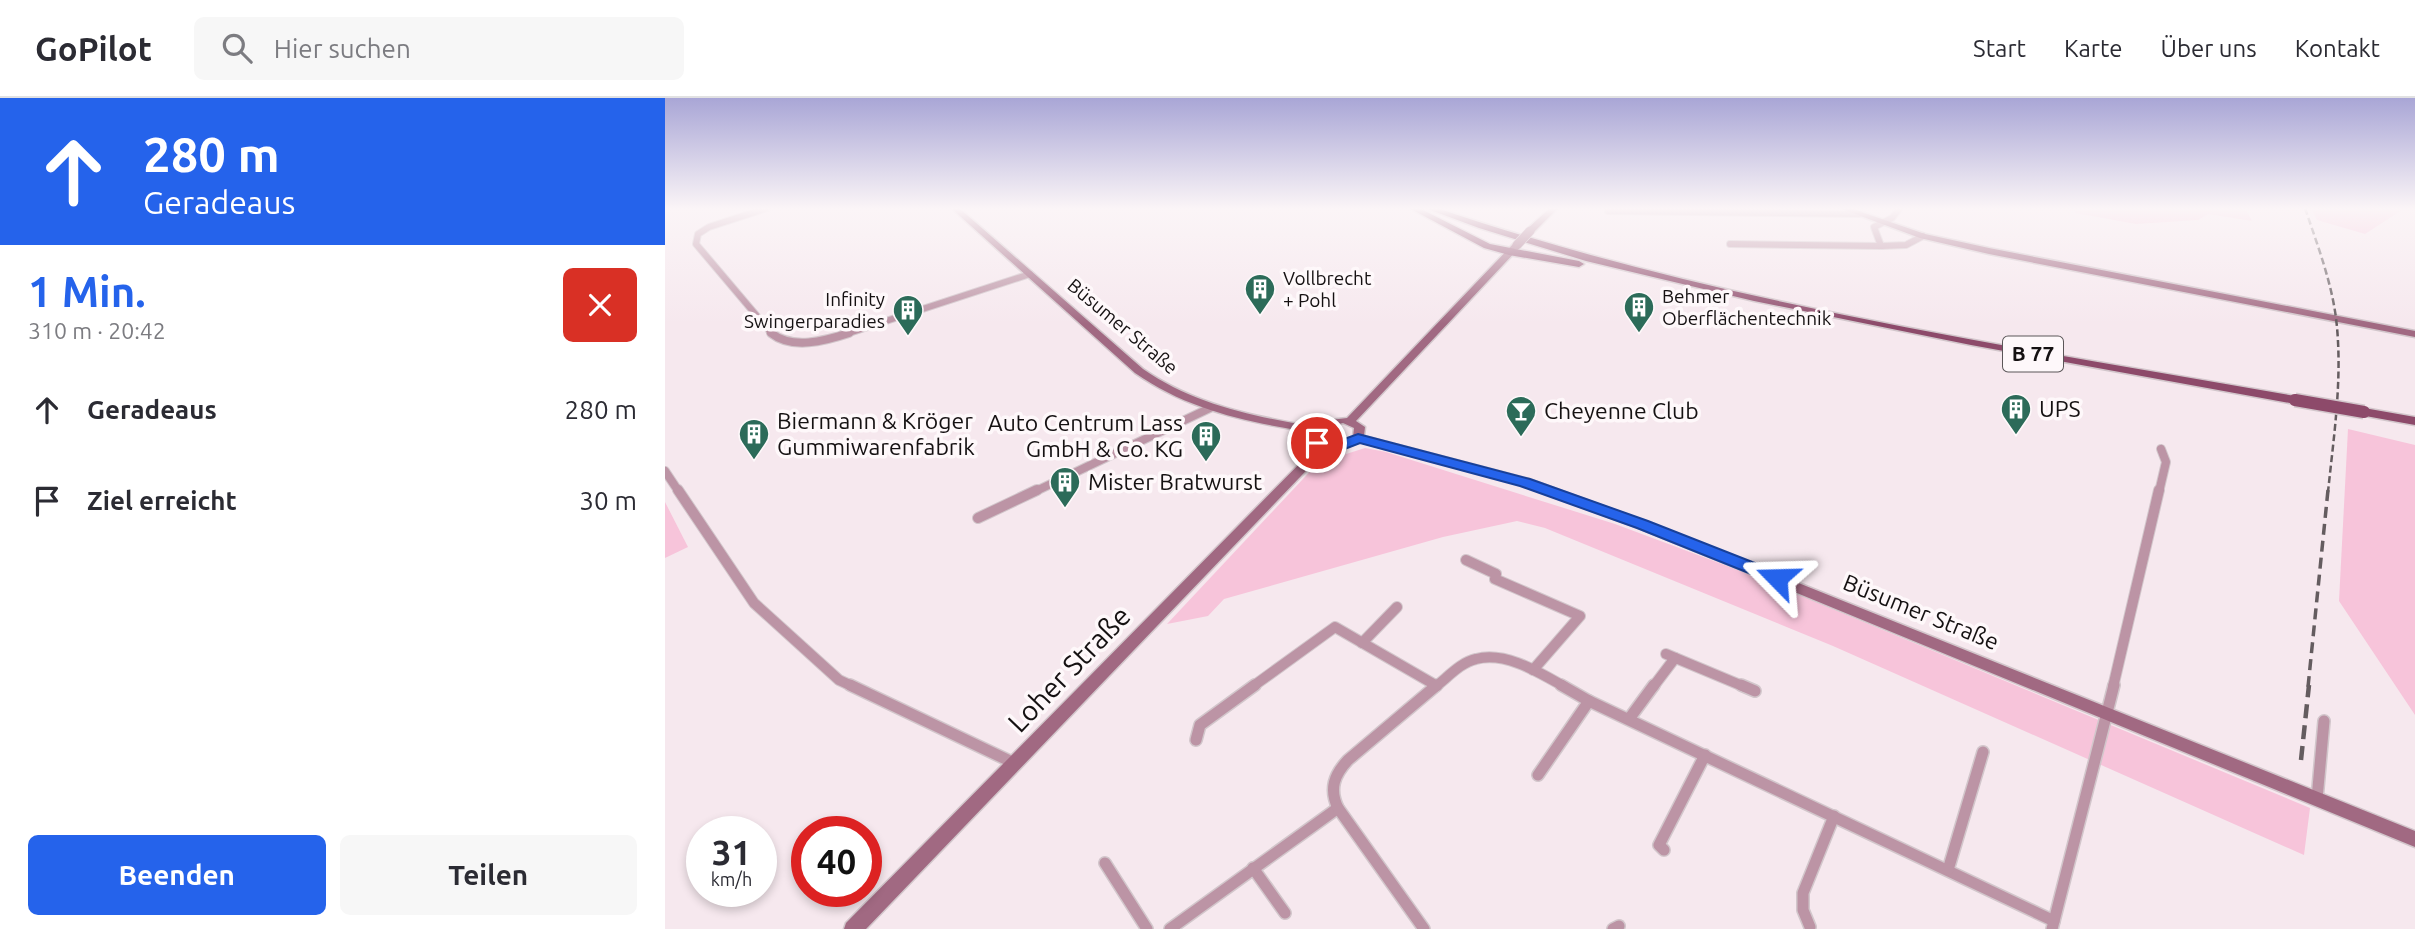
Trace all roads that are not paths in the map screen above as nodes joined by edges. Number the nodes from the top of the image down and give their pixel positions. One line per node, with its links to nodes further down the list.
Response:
1 (698, 247): 8 (street)
2 (999, 247): 8 (street, Büsumer Straße)
3 (1488, 247): 7 (main road)
4 (1515, 247): 7 (main road, bridge)
5 (1554, 247): 9 (main road, B 77)
6 (1975, 247): 10 (street)
7 (1506, 256): 9 (main road); 12 (street)
8 (1030, 274): 11 (street, Büsumer Straße)
9 (1737, 296): 13 (main road, B 77, bridge)
10 (2415, 334)
11 (1210, 408): 14 (street, Büsumer Straße); 19 (street)
12 (1350, 421): 14 (street); 15 (street)
13 (2415, 421)
14 (1315, 430): 16 (street)
15 (1358, 438): 16 (street); 27 (street, Büsumer Straße)
16 (1324, 446): 33 (street, Loher Straße)
17 (2161, 449): 27 (street)
18 (665, 471): 33 (street)
19 (978, 518)
20 (1466, 560): 23 (street)
21 (1397, 607): 22 (street)
22 (1362, 643): 24 (street); 30 (street)
23 (1533, 670): 24 (street); 26 (street)
24 (1437, 686): 36 (street)
25 (1755, 691): 28 (street)
26 (1589, 701): 28 (street); 34 (street)
27 (2106, 714): 35 (main road, Büsumer Straße); 44 (street)
28 (1629, 719): 32 (street)
29 (2325, 721): 35 (street)
30 (1196, 740)
31 (1983, 752): 42 (street)
32 (1705, 755): 37 (street); 39 (street)
33 (1014, 764): 46 (main road, Loher Straße)
34 (1538, 775)
35 (2317, 799): 38 (street, Büsumer Straße)
36 (1338, 808): 41 (street); 49 (street)
37 (1834, 816): 42 (street); 45 (street)
38 (2415, 839)
39 (1664, 850)
40 (1105, 863): 47 (street)
41 (1253, 868): 43 (street); 48 (street)
42 (1948, 870): 44 (street)
43 (1285, 913)
44 (2053, 925)
45 (1810, 927)
46 (853, 929)
47 (1147, 929)
48 (1170, 929)
49 (1424, 929)

